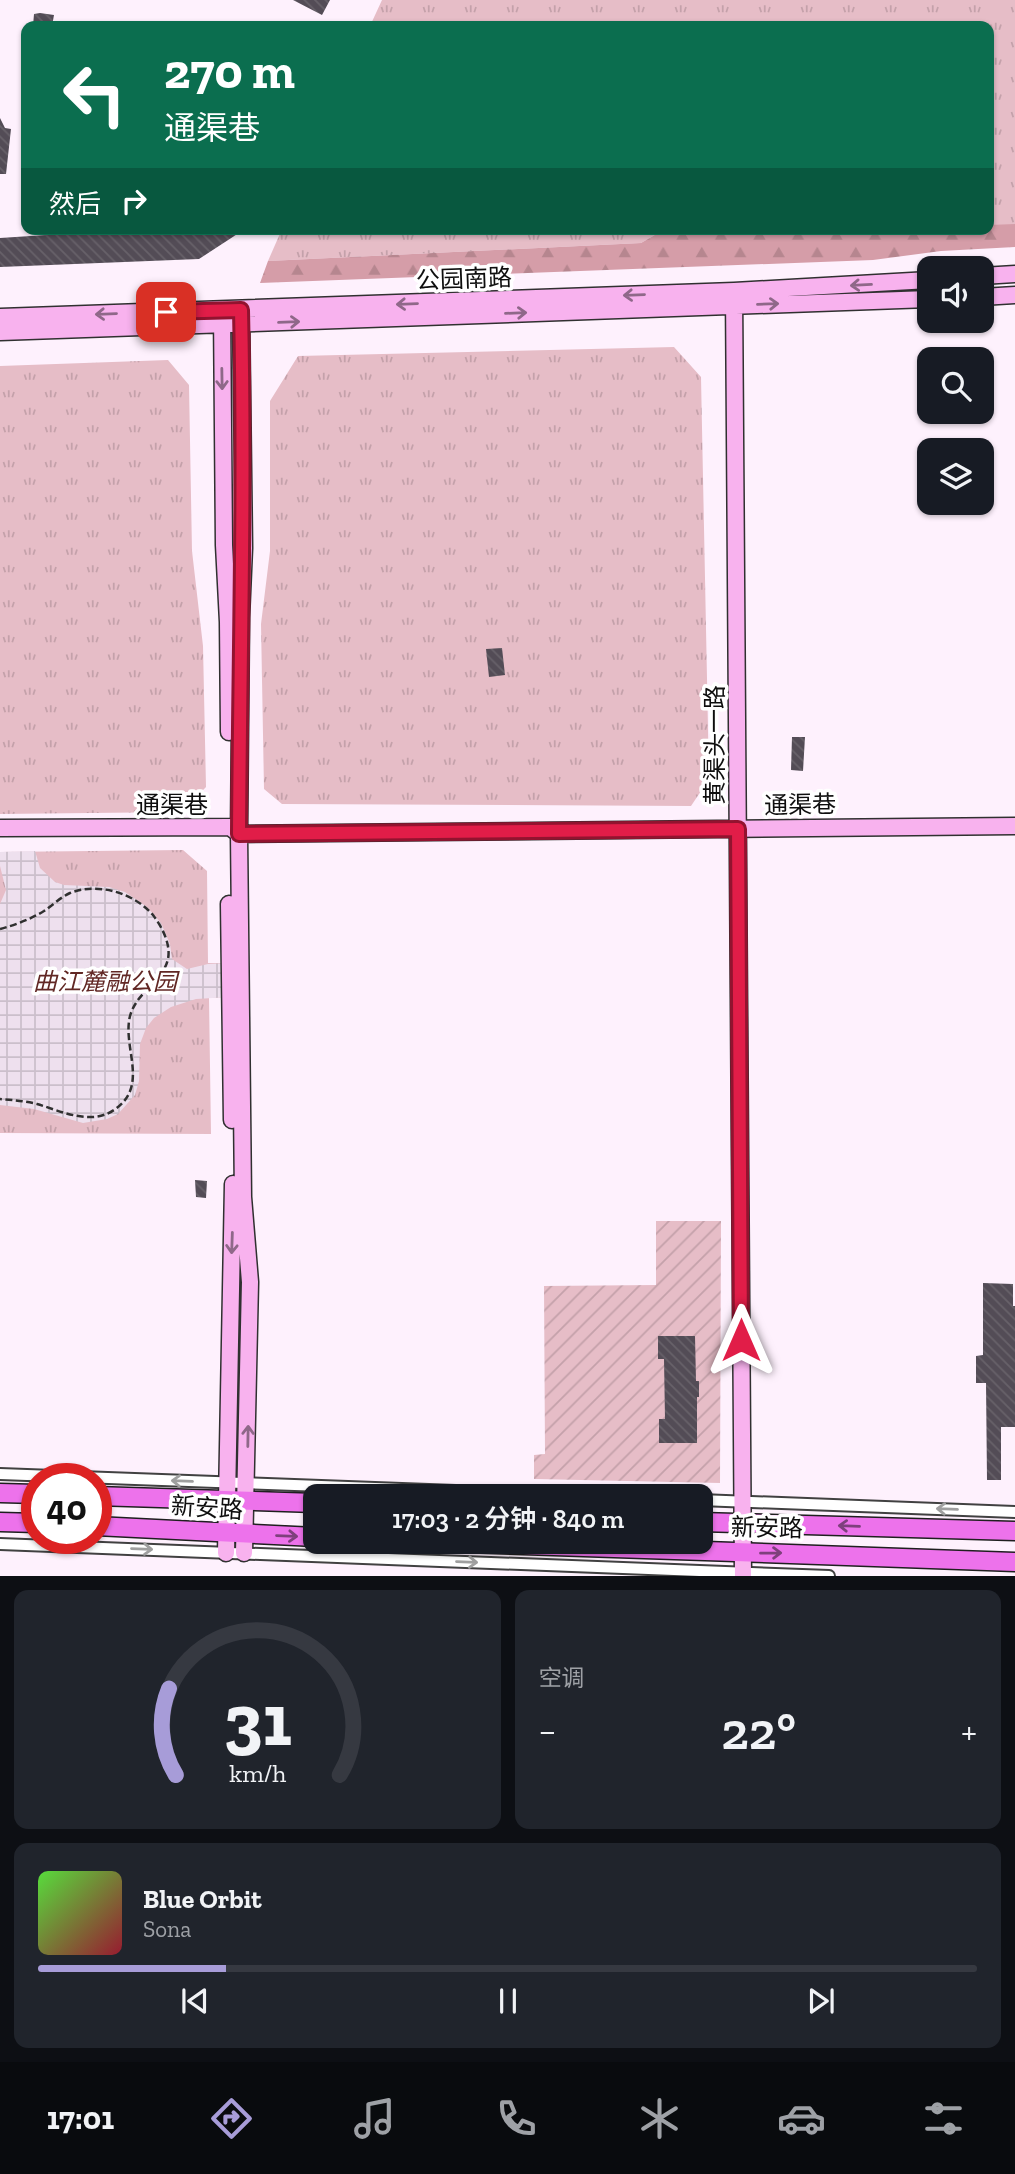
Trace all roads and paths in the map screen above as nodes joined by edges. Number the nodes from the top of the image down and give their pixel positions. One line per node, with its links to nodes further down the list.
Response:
1 (1015, 274): 2 (street)
2 (994, 275)
3 (917, 281): 6 (street, 公园南路, one-way to 6)
4 (1015, 295): 5 (street)
5 (994, 296)
6 (735, 298): 7 (street, 公园南路, one-way to 7); 9 (street, 公园南路); 14 (street, 黄渠头一路)
7 (917, 299)
8 (0, 317): 10 (street, 公园南路, one-way to 8)
9 (241, 317): 10 (street, 公园南路); 15 (street)
10 (221, 318): 11 (street, 公园南路); 15 (street, one-way to 15)
11 (0, 332)
12 (1015, 826): 14 (street, 通渠巷)
13 (0, 828): 15 (street, 通渠巷)
14 (738, 829): 15 (street, 通渠巷); 28 (street, 黄渠头一路)
15 (234, 831): 19 (street, one-way to 19); 20 (street, one-way to 15)
16 (0, 929): 17 (path)
17 (0, 1099)
18 (0, 1474): 19 (street, one-way to 18)
19 (228, 1483): 20 (street); 25 (street)
20 (247, 1492): 22 (street); 25 (main road, 新安路); 26 (main road, 新安路); 37 (street)
21 (0, 1493): 23 (main road)
22 (303, 1493)
23 (21, 1494)
24 (112, 1497): 25 (main road, 新安路)
25 (228, 1501): 36 (street)
26 (303, 1501)
27 (713, 1501): 28 (street)
28 (742, 1502): 29 (street, one-way to 28); 33 (street, 黄渠头一路)
29 (1015, 1512)
30 (0, 1522): 31 (main road)
31 (21, 1523)
32 (713, 1523): 33 (main road, 新安路)
33 (743, 1524): 35 (main road, 新安路, one-way to 33); 43 (street, 黄渠头一路)
34 (112, 1527): 36 (main road, 新安路)
35 (1015, 1531)
36 (226, 1532): 37 (main road, 新安路); 41 (street)
37 (246, 1535): 38 (main road, 新安路, one-way to 38); 42 (street)
38 (303, 1537)
39 (0, 1544): 41 (street, one-way to 41)
40 (713, 1552): 43 (main road, 新安路)
41 (226, 1553): 42 (street)
42 (244, 1553): 45 (street, one-way to 45)
43 (743, 1553): 44 (main road, 新安路, one-way to 44); 45 (street, 黄渠头一路)
44 (1015, 1562)
45 (743, 1574): 46 (street)
46 (829, 1576)

